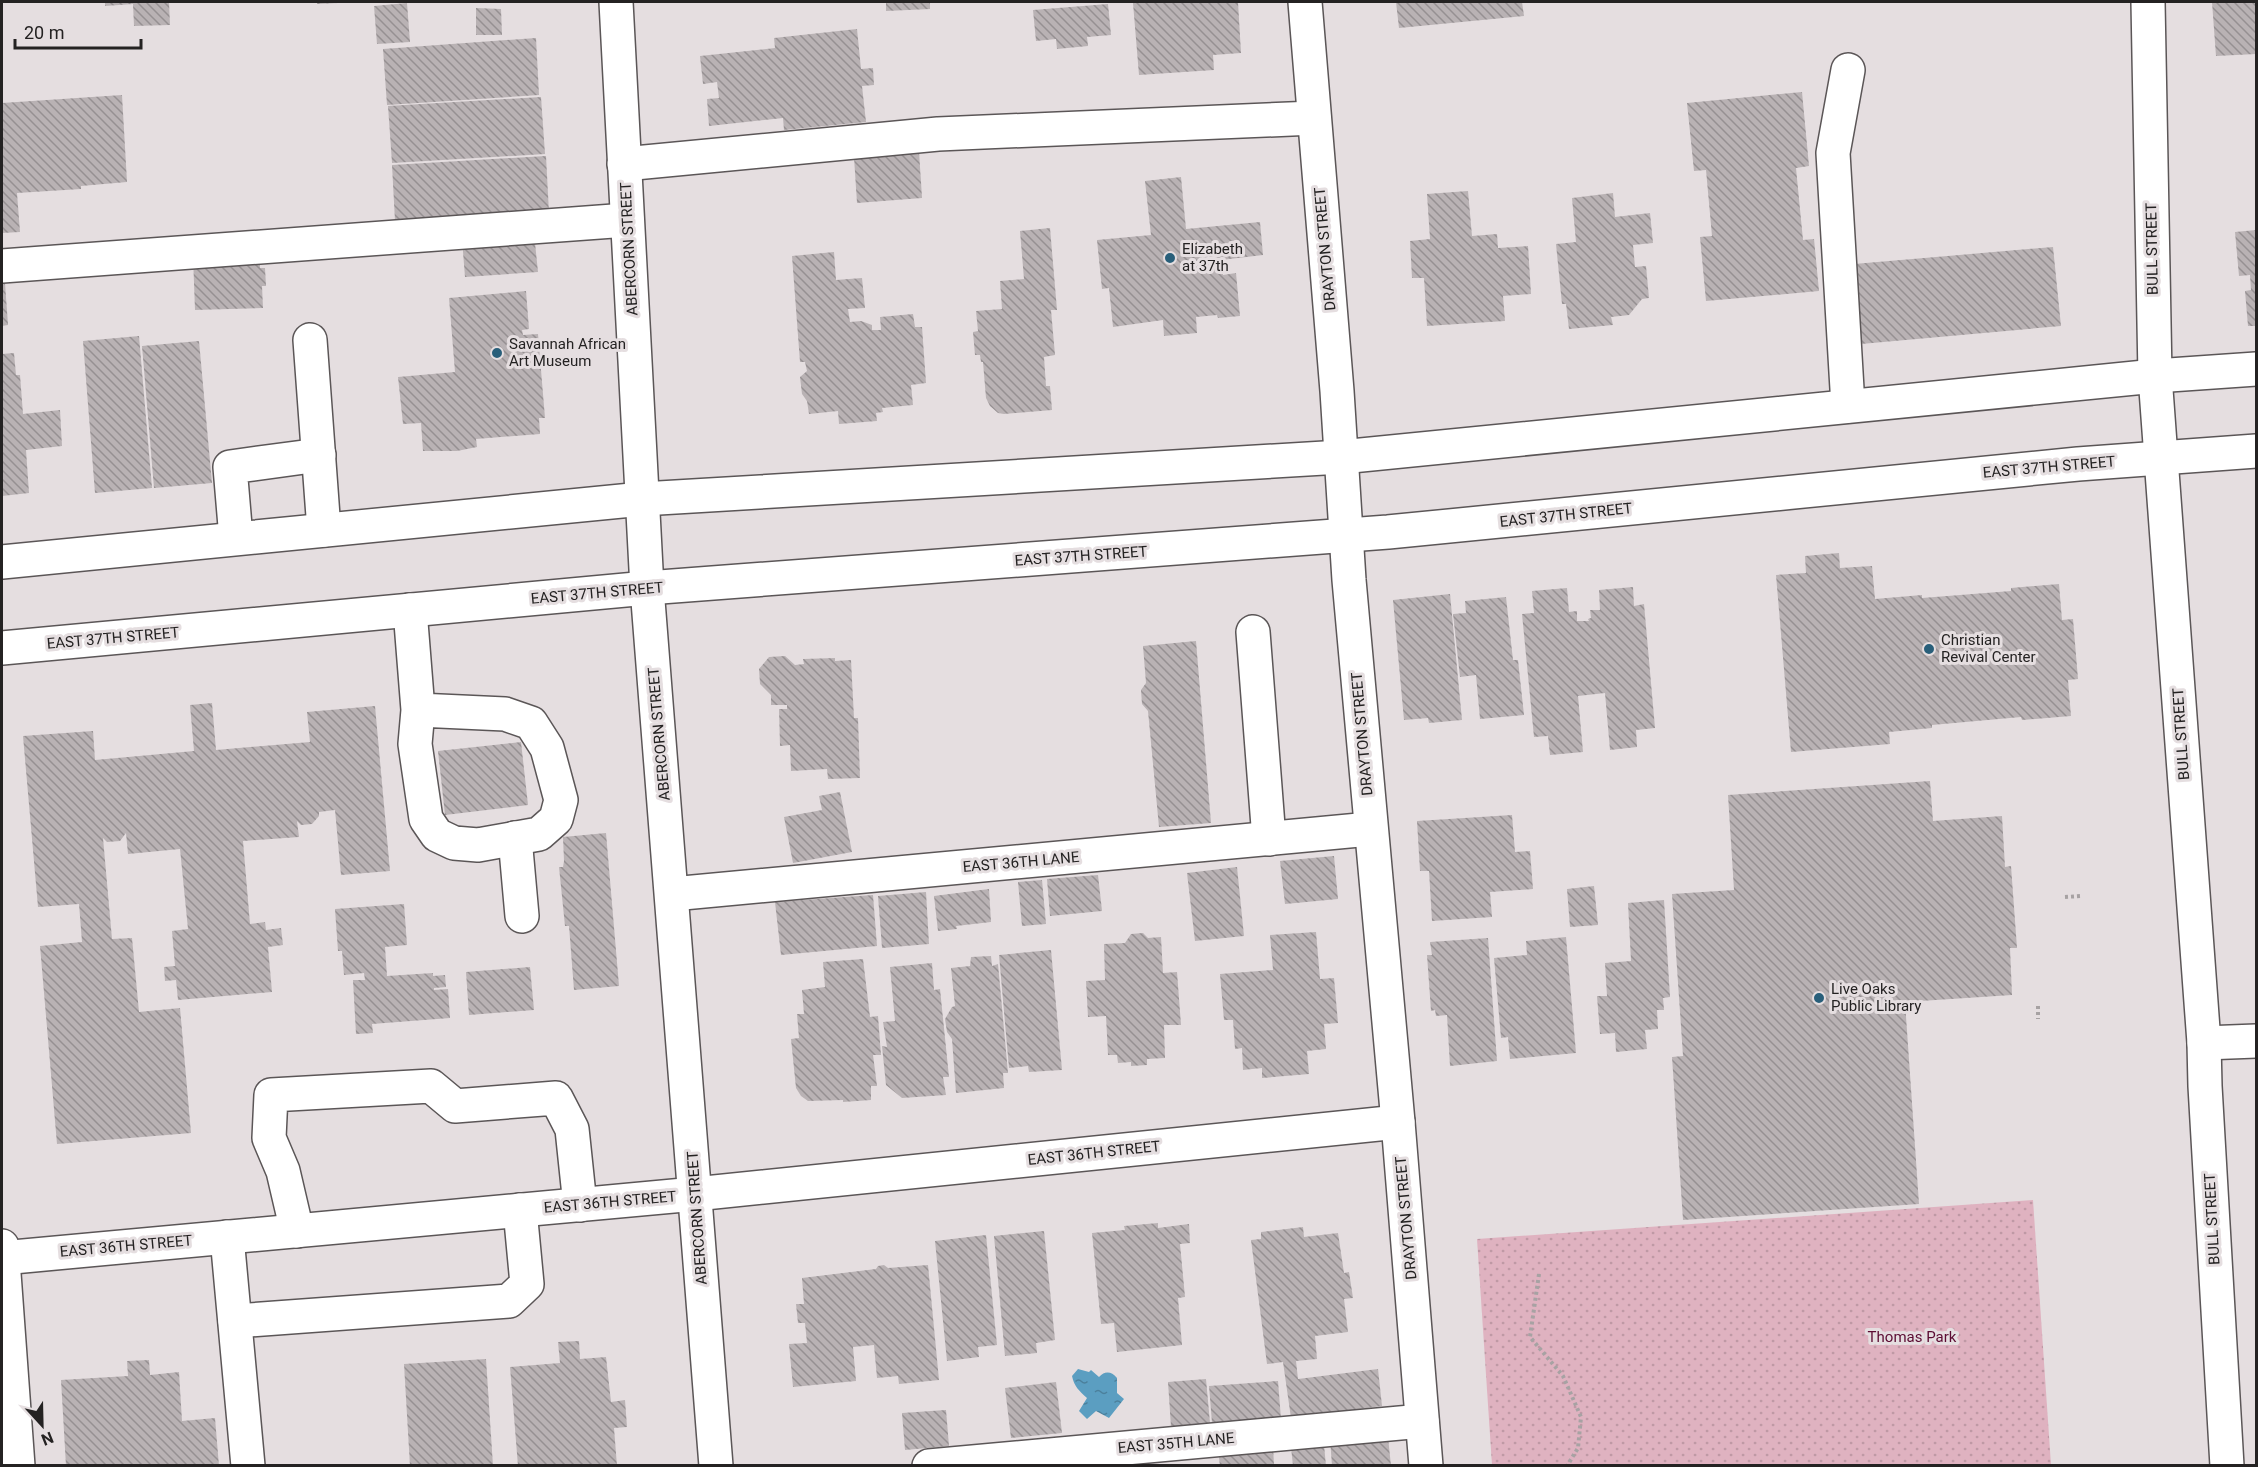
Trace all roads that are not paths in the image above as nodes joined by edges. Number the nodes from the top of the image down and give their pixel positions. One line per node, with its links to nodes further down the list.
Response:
1 (616, 2): 6 (main road, ABERCORN STREET)
2 (1305, 2): 5 (main road, DRAYTON STREET)
3 (2148, 2): 11 (main road, BULL STREET)
4 (1848, 70): 12 (main road)
5 (1314, 118): 6 (main road); 15 (main road, DRAYTON STREET)
6 (624, 164): 7 (main road, ABERCORN STREET)
7 (627, 220): 8 (main road); 17 (main road, ABERCORN STREET)
8 (2, 266)
9 (309, 340): 14 (main road)
10 (2256, 369): 11 (main road)
11 (2155, 376): 12 (main road); 16 (main road, BULL STREET)
12 (1848, 406): 15 (main road)
13 (2256, 451): 16 (main road, EAST 37TH STREET)
14 (319, 455): 18 (main road); 20 (main road)
15 (1341, 457): 17 (main road); 19 (main road, DRAYTON STREET)
16 (2161, 457): 19 (main road, EAST 37TH STREET); 33 (main road, BULL STREET)
17 (642, 499): 18 (main road); 22 (main road, ABERCORN STREET)
18 (324, 530): 20 (main road)
19 (1346, 536): 22 (main road, EAST 37TH STREET); 27 (main road, DRAYTON STREET)
20 (236, 538): 21 (main road)
21 (2, 562)
22 (647, 588): 23 (main road, EAST 37TH STREET); 30 (main road, ABERCORN STREET)
23 (410, 610): 25 (main road, EAST 37TH STREET); 26 (main road)
24 (1253, 632): 29 (main road)
25 (2, 648)
26 (418, 710): 28 (main road); 28 (main road)
27 (1370, 830): 29 (main road, EAST 36TH LANE); 34 (main road, DRAYTON STREET)
28 (515, 838): 31 (main road)
29 (1269, 839): 30 (main road, EAST 36TH LANE)
30 (672, 894): 35 (main road, ABERCORN STREET)
31 (522, 916)
32 (2256, 1041): 33 (main road)
33 (2204, 1043): 48 (main road, BULL STREET)
34 (1398, 1122): 35 (main road, EAST 36TH STREET); 42 (main road, DRAYTON STREET)
35 (695, 1194): 36 (main road, EAST 36TH STREET); 45 (main road, ABERCORN STREET)
36 (580, 1205): 37 (main road, EAST 36TH STREET); 38 (main road)
37 (520, 1210): 38 (main road, EAST 36TH STREET); 41 (main road)
38 (297, 1231): 39 (main road, EAST 36TH STREET)
39 (227, 1237): 40 (main road, EAST 36TH STREET); 41 (main road)
40 (2, 1254): 43 (main road)
41 (235, 1321): 44 (main road)
42 (1422, 1421): 46 (main road, EAST 35TH LANE); 47 (main road, DRAYTON STREET)
43 (18, 1466)
44 (248, 1466)
45 (716, 1466)
46 (929, 1466)
47 (1426, 1466)
48 (2227, 1466)

